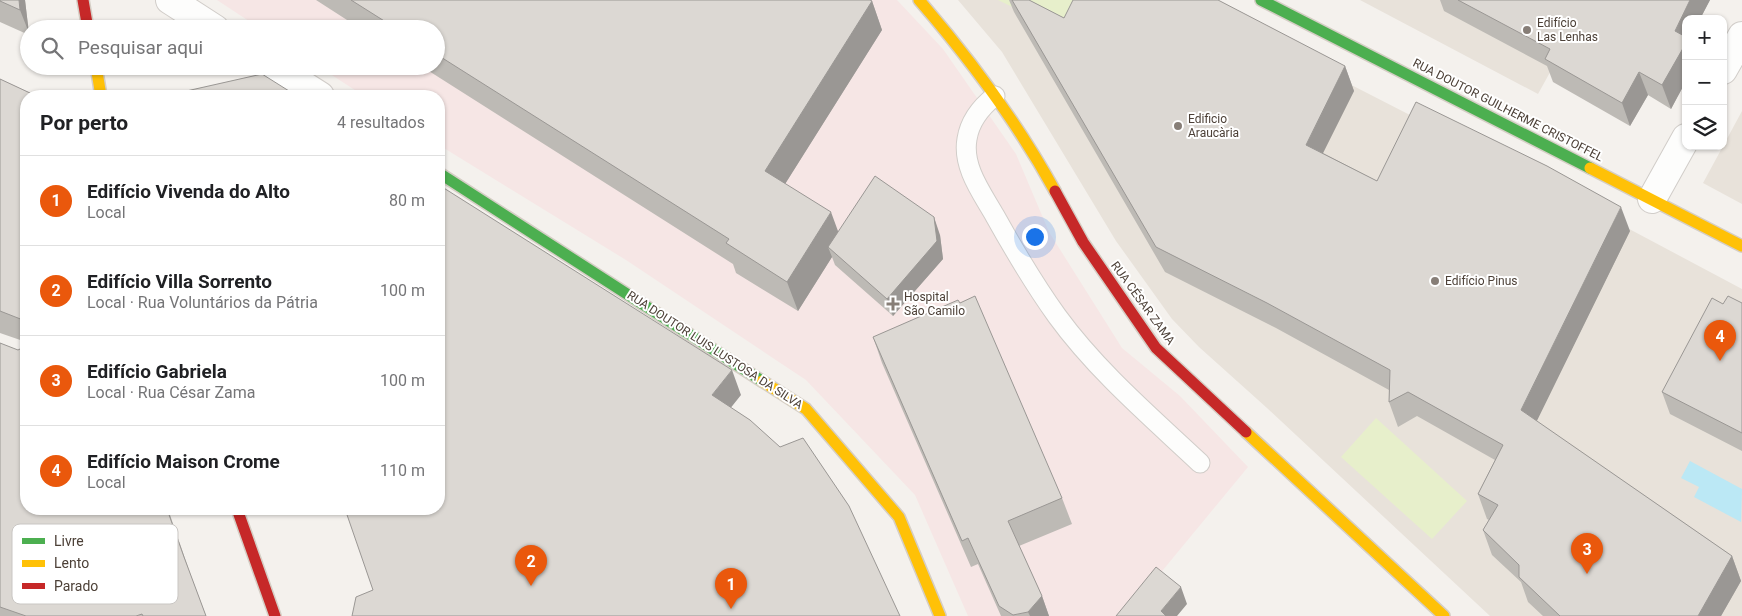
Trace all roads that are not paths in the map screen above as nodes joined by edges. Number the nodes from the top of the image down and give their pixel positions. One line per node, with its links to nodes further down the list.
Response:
1 (82, 0): 5 (street)
2 (170, 0): 6 (street)
3 (919, 0): 13 (street, RUA CÉSAR ZAMA)
4 (1262, 0): 16 (street, RUA DOUTOR GUILHERME CRISTOFFEL)
5 (86, 20)
6 (201, 20)
7 (1742, 36): 8 (street)
8 (1727, 63)
9 (98, 75): 11 (street)
10 (287, 75): 12 (street)
11 (100, 90)
12 (311, 90)
13 (995, 96): 18 (lane); 22 (street, RUA CÉSAR ZAMA)
14 (1682, 145): 16 (street)
15 (445, 177): 21 (street, RUA DOUTOR LUIS LUSTOSA DA SILVA)
16 (1652, 199): 17 (street, RUA DOUTOR GUILHERME CRISTOFFEL)
17 (1742, 246)
18 (1200, 463)
19 (239, 515): 20 (street)
20 (275, 616)
21 (940, 616)
22 (1444, 616)

